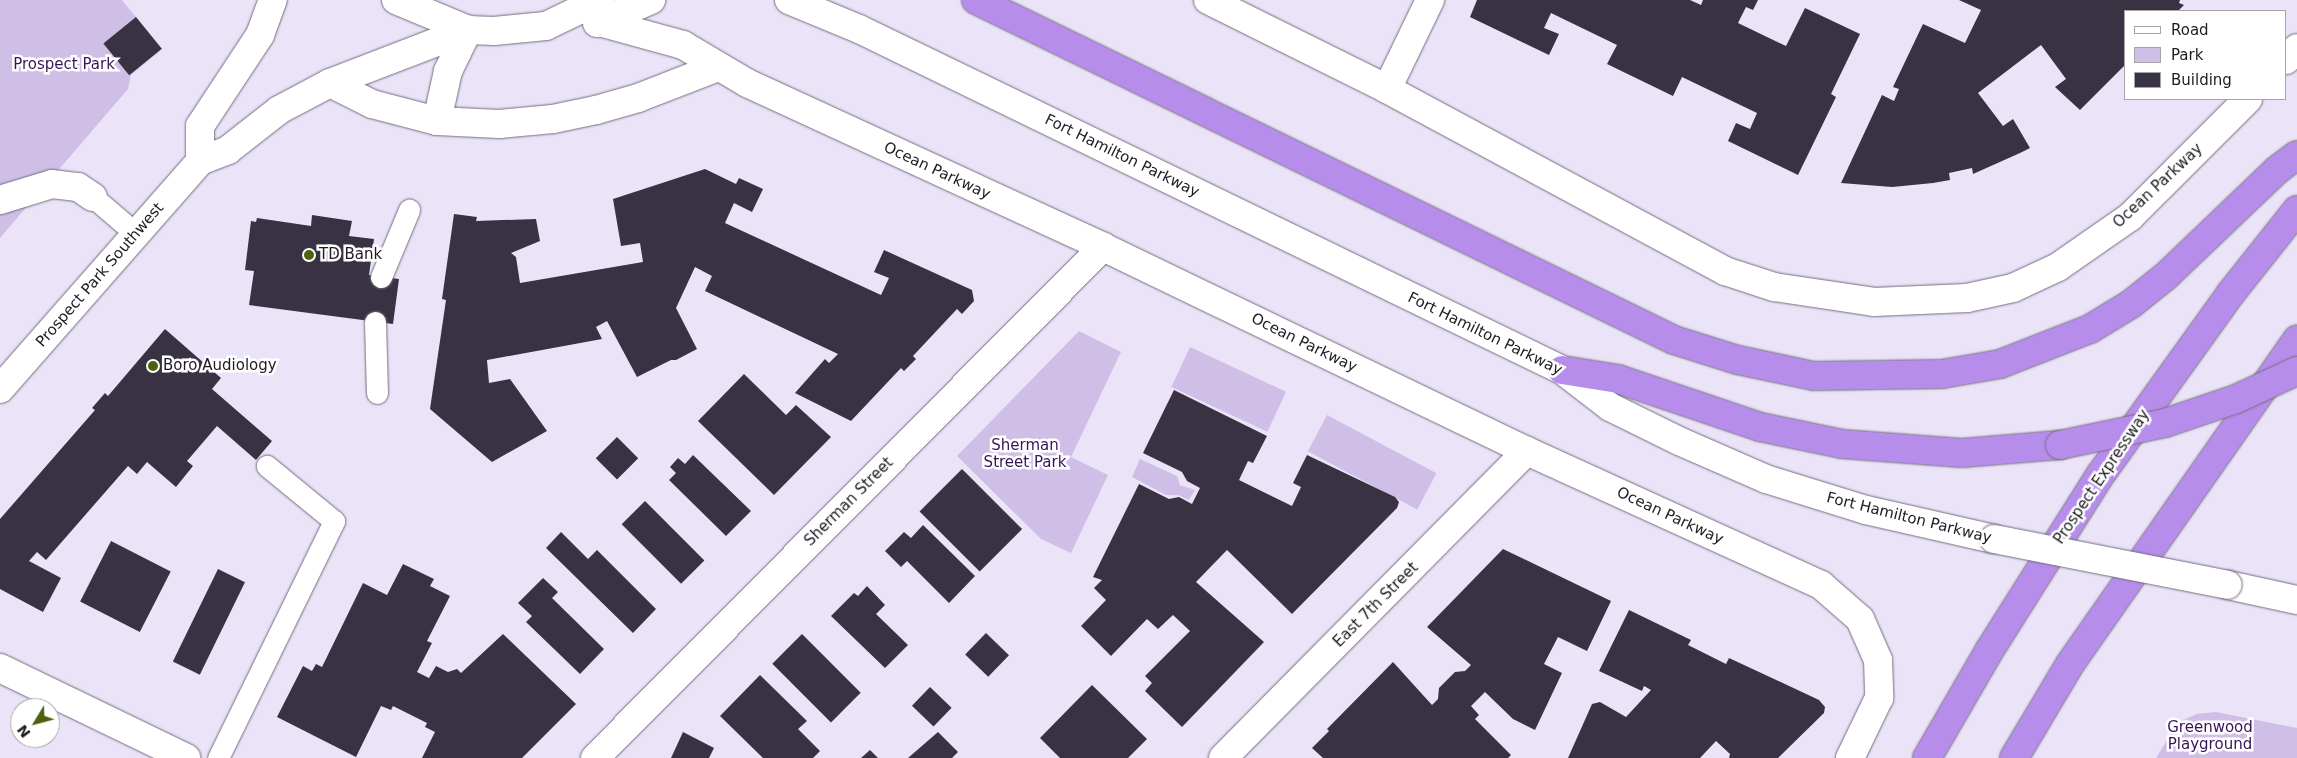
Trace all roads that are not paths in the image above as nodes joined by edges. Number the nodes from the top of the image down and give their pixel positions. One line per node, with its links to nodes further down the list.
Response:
1 (273, 0): 18 (street)
2 (396, 0): 9 (street)
3 (651, 0): 8 (street)
4 (789, 0): 28 (street, Fort Hamilton Parkway)
5 (976, 0): 17 (highway)
6 (1208, 0): 14 (street, Ocean Parkway)
7 (1430, 0): 14 (street)
8 (601, 11): 9 (street); 12 (street, Ocean Parkway)
9 (468, 30): 13 (street, Prospect Park Southwest); 16 (street)
10 (2297, 48): 11 (street)
11 (2287, 59)
12 (718, 67): 16 (street); 24 (street, Ocean Parkway)
13 (330, 83): 16 (street); 18 (street, Prospect Park Southwest)
14 (1387, 89): 15 (street, Ocean Parkway)
15 (2247, 100)
16 (437, 121)
17 (2297, 155)
18 (200, 161): 23 (street, Prospect Park Southwest)
19 (93, 197): 20 (street); 23 (lane)
20 (0, 200)
21 (409, 210): 25 (lane)
22 (2297, 210): 41 (highway, Prospect Expressway)
23 (136, 233): 30 (street, Prospect Park Southwest)
24 (1103, 247): 32 (street, Ocean Parkway); 38 (street, Sherman Street)
25 (381, 277)
26 (375, 322): 31 (lane)
27 (2297, 340): 42 (highway)
28 (1562, 370): 29 (highway, bridge); 34 (street, Fort Hamilton Parkway, bridge)
29 (2297, 371)
30 (0, 389)
31 (377, 393)
32 (1527, 451): 39 (street, East 7th Street); 40 (street, Ocean Parkway)
33 (267, 466): 37 (lane)
34 (2297, 600)
35 (0, 668): 36 (street)
36 (186, 758)
37 (218, 758)
38 (595, 758)
39 (1223, 758)
40 (1850, 758)
41 (1927, 758)
42 (2014, 758)

